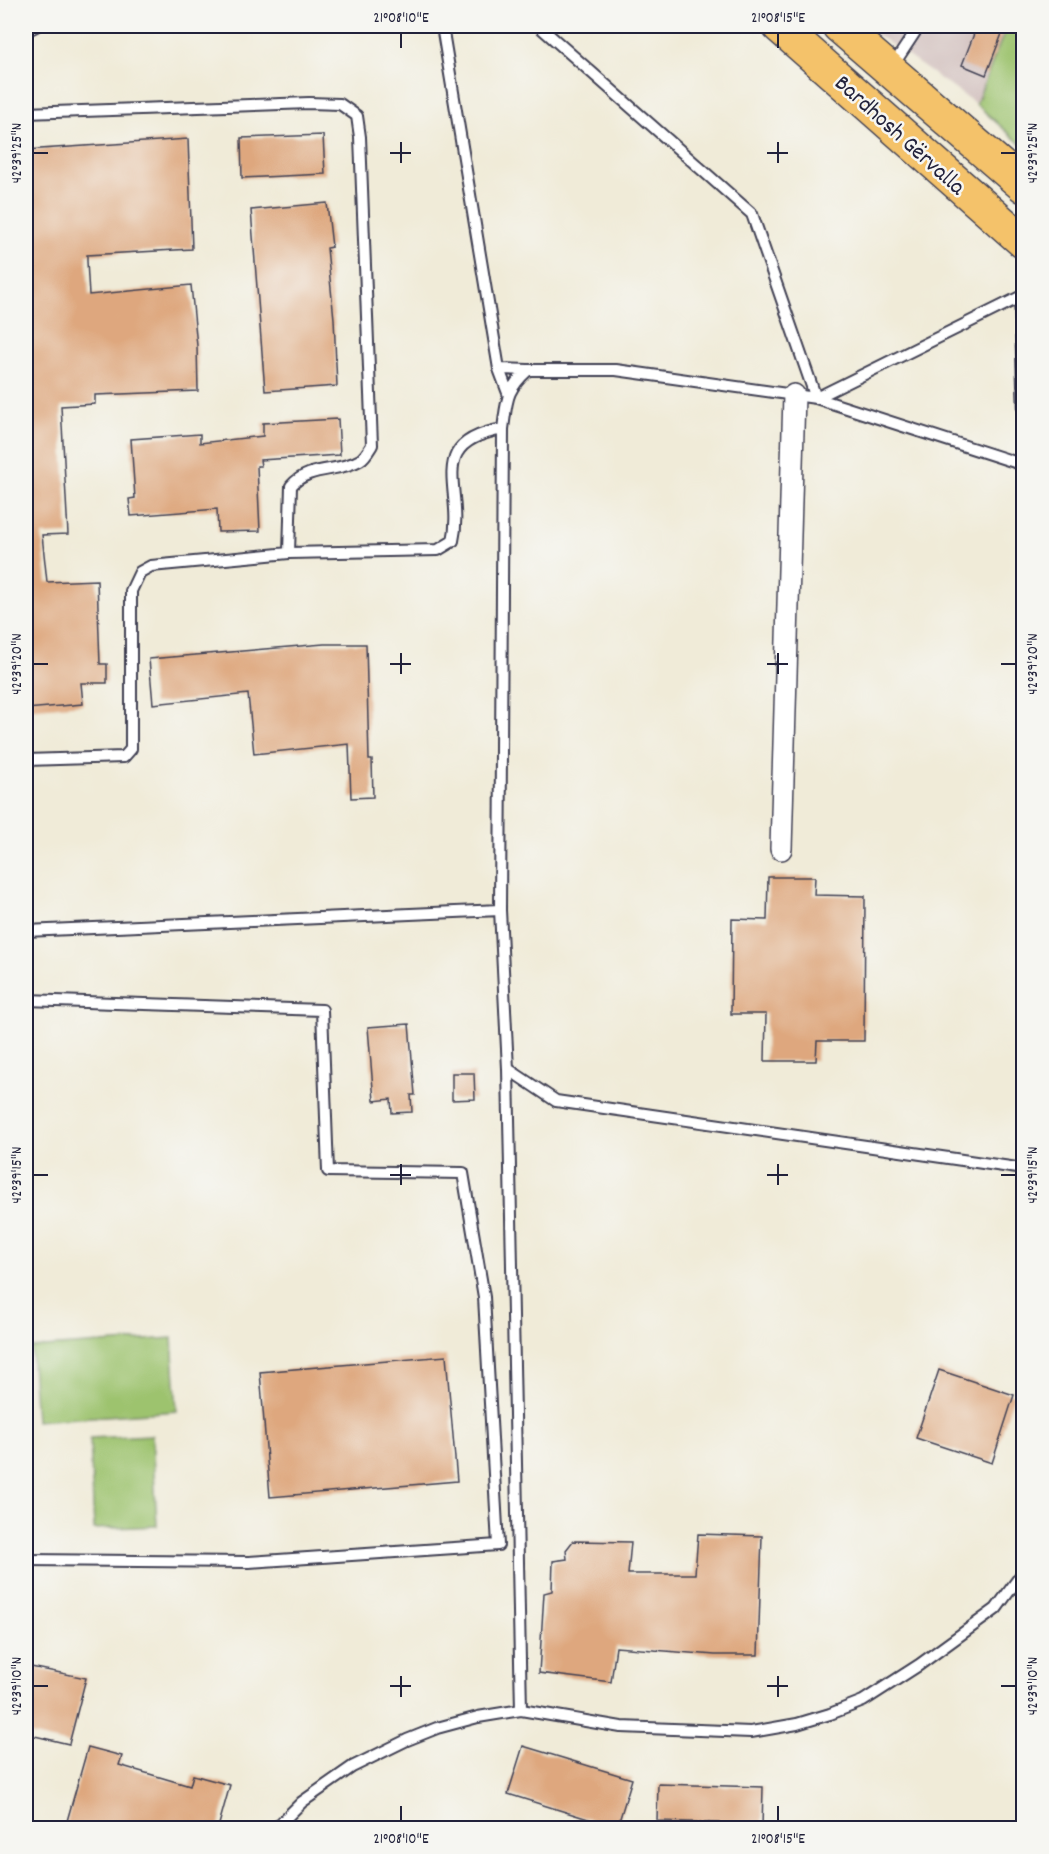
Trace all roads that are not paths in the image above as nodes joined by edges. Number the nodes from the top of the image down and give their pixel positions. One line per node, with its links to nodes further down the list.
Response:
1 (36, 26): 6 (lane)
2 (442, 26): 13 (lane)
3 (539, 26): 17 (lane)
4 (779, 26): 11 (highway, Bardhosh Gërvalla)
5 (919, 26): 8 (lane)
6 (26, 31)
7 (851, 31): 8 (highway, Bardhosh Gërvalla)
8 (890, 70): 10 (highway, Bardhosh Gërvalla)
9 (26, 113): 21 (lane)
10 (1023, 186)
11 (1023, 242)
12 (1022, 294): 17 (lane); 18 (lane)
13 (499, 369): 14 (lane); 15 (lane)
14 (528, 370): 15 (lane); 16 (lane)
15 (508, 393): 19 (lane)
16 (794, 395): 17 (lane); 23 (street)
17 (816, 398): 20 (lane)
18 (1023, 415)
19 (503, 429): 21 (lane); 24 (lane)
20 (1023, 465)
21 (289, 553): 22 (lane)
22 (26, 760)
23 (781, 849)
24 (500, 910): 25 (lane); 27 (lane)
25 (26, 931)
26 (26, 1000): 29 (lane)
27 (507, 1069): 28 (lane); 31 (lane)
28 (1023, 1169)
29 (26, 1560)
30 (1023, 1571): 31 (lane)
31 (520, 1710): 32 (lane)
32 (276, 1828)

